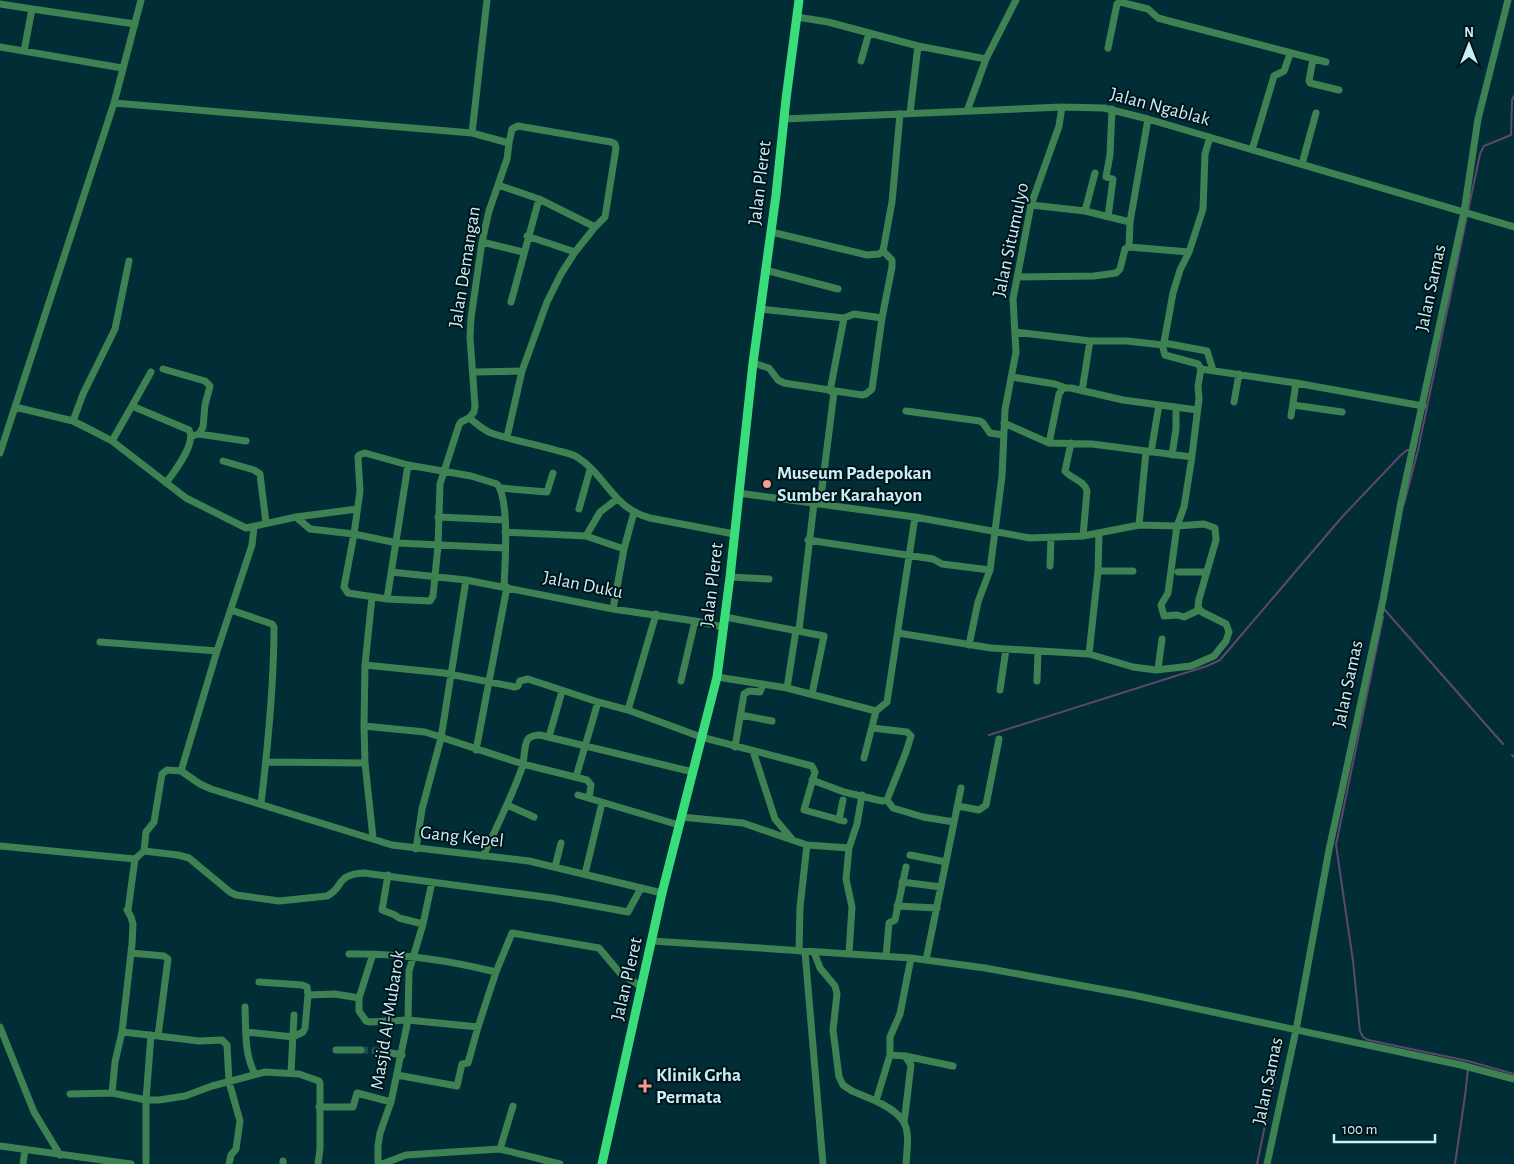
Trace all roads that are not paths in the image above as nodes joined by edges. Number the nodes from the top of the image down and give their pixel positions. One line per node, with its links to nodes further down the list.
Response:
1 (141, 0): 9 (street)
2 (487, 0): 31 (street)
3 (799, 0): 8 (main road, Jalan Pleret)
4 (1016, 0): 16 (street)
5 (1508, 0): 41 (street, Jalan Samas)
6 (0, 4): 7 (street)
7 (32, 9): 9 (street); 14 (street)
8 (800, 17): 10 (street); 29 (main road, Jalan Pleret)
9 (135, 24): 20 (street)
10 (869, 33): 11 (street); 18 (street)
11 (918, 46): 16 (street); 26 (street)
12 (0, 47): 14 (street)
13 (1108, 48): 15 (street)
14 (24, 51): 20 (street)
15 (1290, 54): 17 (street); 34 (street)
16 (986, 60): 25 (street)
17 (1313, 60): 19 (street); 21 (street)
18 (861, 62)
19 (1326, 62)
20 (122, 68): 22 (street)
21 (1339, 90)
22 (114, 103): 31 (street); 83 (street)
23 (1062, 107): 24 (street, Jalan Ngablak); 25 (street, Jalan Ngablak); 39 (street, Jalan Situmulyo)
24 (1112, 109): 30 (street, Jalan Ngablak); 42 (street)
25 (967, 111): 26 (street, Jalan Ngablak)
26 (910, 113): 28 (street, Jalan Ngablak)
27 (1316, 113): 35 (street)
28 (900, 114): 29 (street, Jalan Ngablak); 50 (street)
29 (784, 119): 46 (main road, Jalan Pleret)
30 (1148, 119): 32 (street, Jalan Ngablak); 43 (street)
31 (472, 133): 33 (street)
32 (1210, 137): 34 (street, Jalan Ngablak); 53 (street)
33 (509, 143): 37 (street, Jalan Demangan); 44 (street)
34 (1252, 150): 35 (street, Jalan Ngablak)
35 (1302, 164): 41 (street, Jalan Ngablak)
36 (1095, 173): 40 (street)
37 (498, 184): 38 (street); 48 (street, Jalan Demangan)
38 (539, 199): 44 (street); 47 (street)
39 (1032, 205): 40 (street); 56 (street, Jalan Situmulyo)
40 (1084, 211): 42 (street)
41 (1468, 213): 45 (street, Jalan Ngablak); 82 (street, Jalan Samas)
42 (1108, 217): 43 (street)
43 (1130, 222): 49 (street)
44 (595, 226): 52 (street)
45 (1514, 227)
46 (771, 232): 50 (street); 55 (main road, Jalan Pleret)
47 (527, 236): 51 (street); 52 (street)
48 (482, 242): 51 (street); 71 (street, Jalan Demangan)
49 (1129, 247): 53 (street); 56 (street)
50 (883, 251): 61 (street)
51 (523, 252): 58 (street)
52 (575, 252): 69 (street)
53 (1189, 252): 64 (street)
54 (129, 260): 90 (street)
55 (765, 270): 57 (street); 59 (main road, Jalan Pleret)
56 (1018, 276): 62 (street, Jalan Situmulyo)
57 (838, 289)
58 (511, 302)
59 (760, 308): 60 (street); 65 (main road, Jalan Pleret)
60 (844, 318): 61 (street); 76 (street)
61 (882, 318): 76 (street)
62 (1015, 332): 63 (street); 73 (street, Jalan Situmulyo)
63 (1090, 341): 64 (street); 77 (street)
64 (1163, 344): 67 (street); 68 (street)
65 (753, 364): 76 (street); 110 (main road, Jalan Pleret)
66 (163, 369): 92 (street)
67 (1202, 369): 68 (street); 85 (street)
68 (1213, 370): 72 (street)
69 (522, 371): 71 (street); 94 (street)
70 (151, 372): 81 (street)
71 (474, 372): 89 (street, Jalan Demangan)
72 (1239, 374): 74 (street); 78 (street)
73 (1012, 377): 75 (street); 91 (street, Jalan Situmulyo)
74 (1296, 383): 80 (street); 82 (street)
75 (1066, 388): 77 (street); 97 (street)
76 (832, 391): 112 (street)
77 (1082, 391): 79 (street)
78 (1234, 402)
79 (1159, 405): 84 (street); 99 (street)
80 (1292, 405): 87 (street); 88 (street)
81 (132, 406): 92 (street); 95 (street)
82 (1423, 406): 261 (street, Jalan Samas)
83 (15, 407): 90 (street); 100 (street)
84 (1176, 407): 85 (street); 101 (street)
85 (1197, 410): 102 (street)
86 (906, 411): 93 (street)
87 (1342, 412)
88 (1291, 416)
89 (469, 418): 94 (street); 106 (street)
90 (72, 421): 95 (street)
91 (1004, 423): 93 (street, Jalan Situmulyo); 97 (street)
92 (196, 435): 96 (street); 108 (street)
93 (1003, 435): 125 (street, Jalan Situmulyo)
94 (507, 437): 105 (street)
95 (112, 441): 108 (street)
96 (246, 442)
97 (1049, 443): 98 (street)
98 (1071, 443): 99 (street); 130 (street)
99 (1148, 451): 101 (street); 121 (street)
100 (0, 454)
101 (1172, 454): 102 (street)
102 (1192, 457): 122 (street)
103 (223, 461): 120 (street)
104 (408, 465): 106 (street); 113 (street); 133 (street)
105 (590, 470): 111 (street); 114 (street)
106 (443, 471): 109 (street); 117 (street)
107 (553, 473): 109 (street)
108 (166, 483): 123 (street)
109 (500, 488): 119 (street)
110 (738, 493): 112 (street); 128 (main road, Jalan Pleret)
111 (617, 498): 115 (street); 129 (street)
112 (817, 503): 118 (street); 132 (street)
113 (357, 509): 116 (street); 127 (street)
114 (580, 509)
115 (634, 512): 128 (street); 136 (street)
116 (296, 517): 120 (street); 127 (street)
117 (438, 517): 119 (street); 134 (street)
118 (915, 517): 125 (street); 137 (street)
119 (504, 520): 124 (street)
120 (266, 524): 123 (street)
121 (1139, 525): 122 (street); 126 (street)
122 (1177, 526): 144 (street); 154 (street)
123 (254, 527): 153 (street)
124 (505, 532): 129 (street); 135 (street)
125 (995, 532): 131 (street); 139 (street, Jalan Situmulyo)
126 (1099, 533): 130 (street); 140 (street)
127 (354, 534): 133 (street); 150 (street)
128 (734, 534): 146 (main road, Jalan Pleret)
129 (586, 536): 136 (street)
130 (1083, 536): 131 (street)
131 (1051, 538): 138 (street)
132 (808, 540): 137 (street); 159 (street)
133 (397, 543): 134 (street); 142 (street)
134 (438, 546): 135 (street); 145 (street)
135 (505, 548): 149 (street)
136 (624, 549): 152 (street)
137 (909, 556): 139 (street); 160 (street)
138 (1050, 566)
139 (990, 570): 163 (street, Jalan Situmulyo)
140 (1098, 571): 141 (street); 167 (street)
141 (1133, 571)
142 (391, 572): 145 (street, Jalan Duku); 151 (street)
143 (1178, 572): 144 (street)
144 (1206, 572): 154 (street)
145 (435, 576): 148 (street, Jalan Duku); 151 (street)
146 (730, 577): 147 (street); 156 (main road, Jalan Pleret)
147 (769, 579)
148 (466, 580): 149 (street, Jalan Duku); 170 (street)
149 (505, 587): 152 (street, Jalan Duku); 174 (street)
150 (372, 597): 151 (street); 168 (street)
151 (388, 599)
152 (613, 609): 155 (street, Jalan Duku)
153 (231, 610): 165 (street); 196 (street)
154 (1200, 610): 169 (street)
155 (656, 614): 157 (street, Jalan Duku); 181 (street)
156 (725, 617): 158 (main road, Jalan Pleret); 159 (street)
157 (695, 621): 158 (street, Jalan Duku); 172 (street)
158 (723, 627): 171 (main road, Jalan Pleret)
159 (798, 630): 176 (street); 179 (street)
160 (898, 633): 163 (street); 182 (street)
161 (1162, 640): 169 (street)
162 (100, 642): 165 (street)
163 (969, 645): 164 (street)
164 (1006, 649): 166 (street); 177 (street)
165 (217, 651): 199 (street)
166 (1038, 651): 167 (street); 173 (street)
167 (1089, 654): 169 (street)
168 (365, 664): 170 (street); 185 (street)
169 (1158, 669)
170 (451, 674): 174 (street); 189 (street)
171 (717, 677): 175 (street); 188 (main road, Jalan Pleret)
172 (681, 681)
173 (1037, 681)
174 (489, 683): 178 (street); 193 (street)
175 (763, 684): 176 (street); 183 (street)
176 (786, 688): 179 (street)
177 (1000, 690)
178 (562, 691): 180 (street); 187 (street)
179 (812, 694): 182 (street)
180 (598, 702): 181 (street); 191 (street)
181 (628, 710): 188 (street)
182 (876, 710): 186 (street)
183 (741, 715): 184 (street); 192 (street)
184 (772, 721)
185 (364, 726): 189 (street); 197 (street)
186 (872, 728): 195 (street); 208 (street)
187 (549, 737): 191 (street); 198 (street)
188 (701, 737): 192 (street); 200 (main road, Jalan Pleret)
189 (441, 738): 193 (street); 222 (street)
190 (999, 739): 212 (street)
191 (585, 746): 200 (street); 201 (street)
192 (735, 747): 194 (street)
193 (476, 750): 198 (street)
194 (752, 751): 202 (street); 217 (street)
195 (864, 758)
196 (266, 762): 197 (street); 210 (street)
197 (365, 764): 216 (street)
198 (523, 764): 201 (street); 211 (street)
199 (181, 771): 210 (street, Gang Kepel); 223 (street)
200 (693, 772): 214 (main road, Jalan Pleret)
201 (576, 777): 206 (street)
202 (812, 780): 205 (street); 207 (street)
203 (961, 788): 212 (street)
204 (578, 795): 206 (street)
205 (862, 795): 208 (street); 221 (street)
206 (589, 798): 209 (street)
207 (843, 800)
208 (887, 800): 215 (street)
209 (602, 802): 214 (street); 230 (street)
210 (261, 804): 216 (street, Gang Kepel)
211 (507, 805): 213 (street); 225 (street)
212 (958, 806): 215 (street)
213 (534, 817)
214 (680, 821): 217 (street); 236 (main road, Jalan Pleret)
215 (954, 822): 227 (street)
216 (373, 838): 222 (street, Gang Kepel)
217 (794, 841): 219 (street)
218 (561, 843): 229 (street)
219 (807, 845): 221 (street); 241 (street)
220 (0, 846): 226 (street)
221 (849, 848): 244 (street)
222 (416, 849): 225 (street, Gang Kepel)
223 (144, 851): 226 (street); 231 (street)
224 (910, 855): 227 (street)
225 (483, 856): 229 (street, Gang Kepel)
226 (135, 859): 243 (street)
227 (946, 862): 234 (street)
228 (906, 866): 233 (street)
229 (556, 867): 230 (street, Gang Kepel)
230 (585, 874): 235 (street, Gang Kepel)
231 (388, 875): 232 (street); 239 (street)
232 (432, 882): 235 (street); 239 (street, Masjid Al-Mubarok)
233 (902, 882): 234 (street); 237 (street)
234 (941, 887): 238 (street)
235 (641, 888): 236 (street, Gang Kepel)
236 (662, 893): 240 (main road, Jalan Pleret)
237 (897, 906): 238 (street); 248 (street)
238 (937, 908): 250 (street)
239 (423, 924): 247 (street, Masjid Al-Mubarok)
240 (652, 941): 241 (street); 253 (main road, Jalan Pleret)
241 (802, 951): 242 (street); 303 (street)
242 (814, 952): 244 (street); 281 (street)
243 (131, 953): 262 (street); 264 (street)
244 (849, 953): 248 (street)
245 (349, 954): 246 (street)
246 (373, 954): 247 (street); 255 (street)
247 (412, 956): 251 (street); 258 (street, Masjid Al-Mubarok)
248 (886, 956): 249 (street)
249 (911, 958): 250 (street); 270 (street)
250 (926, 960): 261 (street)
251 (496, 972): 253 (street); 260 (street)
252 (259, 982): 254 (street)
253 (642, 987): 302 (main road, Jalan Pleret)
254 (308, 995): 255 (street); 265 (street)
255 (359, 998): 258 (street)
256 (245, 1007): 263 (street)
257 (294, 1015): 265 (street)
258 (408, 1020): 260 (street); 269 (street, Masjid Al-Mubarok)
259 (0, 1027): 289 (street)
260 (478, 1027): 275 (street)
261 (1296, 1030): 276 (street); 305 (street, Jalan Samas)
262 (122, 1032): 264 (street); 278 (street)
263 (246, 1032): 265 (street); 274 (street)
264 (154, 1035): 277 (street); 280 (street)
265 (292, 1037): 273 (street)
266 (336, 1050): 267 (street)
267 (361, 1050)
268 (380, 1051): 269 (street)
269 (402, 1055): 275 (street, Masjid Al-Mubarok)
270 (890, 1055): 271 (street); 281 (street)
271 (905, 1056): 272 (street); 285 (street)
272 (953, 1066)
273 (291, 1073): 274 (street); 284 (street)
274 (255, 1074): 277 (street)
275 (397, 1075): 282 (street, Masjid Al-Mubarok)
276 (1514, 1079)
277 (229, 1082): 280 (street); 296 (street)
278 (112, 1093): 279 (street); 280 (street)
279 (70, 1094)
280 (146, 1100): 295 (street)
281 (876, 1101): 285 (street)
282 (391, 1102): 284 (street); 298 (street, Masjid Al-Mubarok)
283 (513, 1106): 287 (street)
284 (319, 1107): 297 (street)
285 (904, 1123): 304 (street)
286 (0, 1146): 288 (street)
287 (500, 1149): 290 (street); 301 (street)
288 (25, 1150): 289 (street); 293 (street)
289 (60, 1155): 291 (street)
290 (406, 1155): 299 (street); 300 (street)
291 (71, 1160): 292 (street)
292 (87, 1162): 294 (street)
293 (23, 1164)
294 (131, 1164)
295 (146, 1164)
296 (229, 1164)
297 (318, 1164)
298 (378, 1164)
299 (382, 1164)
300 (404, 1164)
301 (560, 1164)
302 (602, 1164)
303 (823, 1164)
304 (906, 1164)
305 (1267, 1164)

